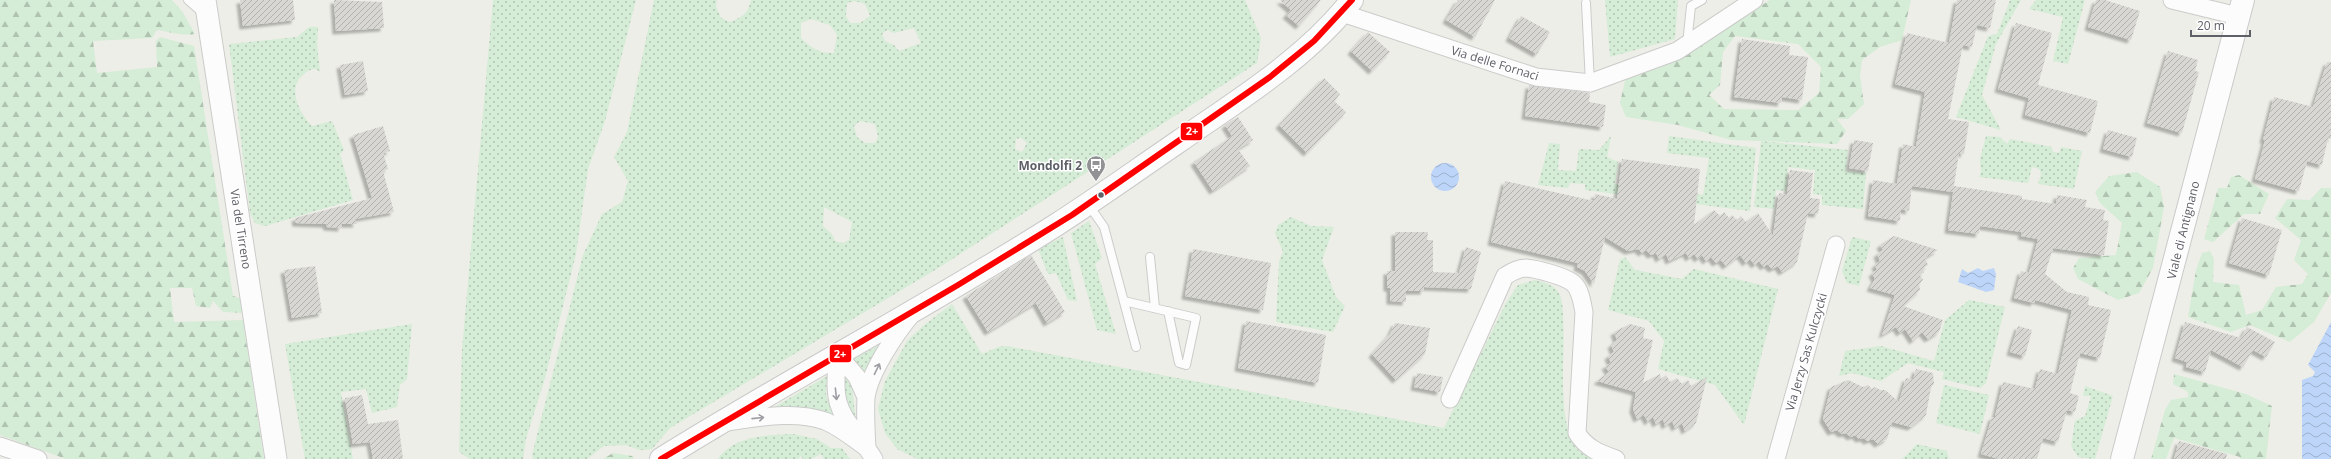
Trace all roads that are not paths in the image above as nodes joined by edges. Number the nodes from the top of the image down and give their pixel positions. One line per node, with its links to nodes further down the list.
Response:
1 (188, 0): 8 (lane)
2 (1702, 0): 9 (lane)
3 (1754, 0): 9 (street, Via delle Fornaci)
4 (2177, 1): 7 (street)
5 (1586, 3): 10 (lane)
6 (1347, 6): 10 (street, Via delle Fornaci); 11 (main road)
7 (2240, 8): 30 (main road, Viale di Antignano)
8 (206, 9): 26 (street, Via del Tirreno)
9 (1687, 44): 10 (street, Via delle Fornaci)
10 (1590, 82)
11 (1088, 204): 14 (lane); 15 (main road)
12 (1836, 245): 29 (street, Via Jerzy Sas Kulczycki)
13 (1150, 256): 16 (lane)
14 (1124, 301): 16 (lane); 18 (lane)
15 (920, 306): 19 (main road); 20 (street, one-way to 15)
16 (1155, 308): 17 (lane)
17 (1168, 311): 17 (lane)
18 (1136, 347)
19 (838, 355): 20 (street); 22 (main road); 24 (street, one-way to 24)
20 (866, 397): 24 (street)
21 (1450, 399): 28 (street)
22 (720, 422): 24 (street, one-way to 24); 27 (main road)
23 (0, 446): 25 (street)
24 (870, 453)
25 (38, 459)
26 (276, 459)
27 (661, 459)
28 (1616, 459)
29 (1776, 459)
30 (2122, 459)

